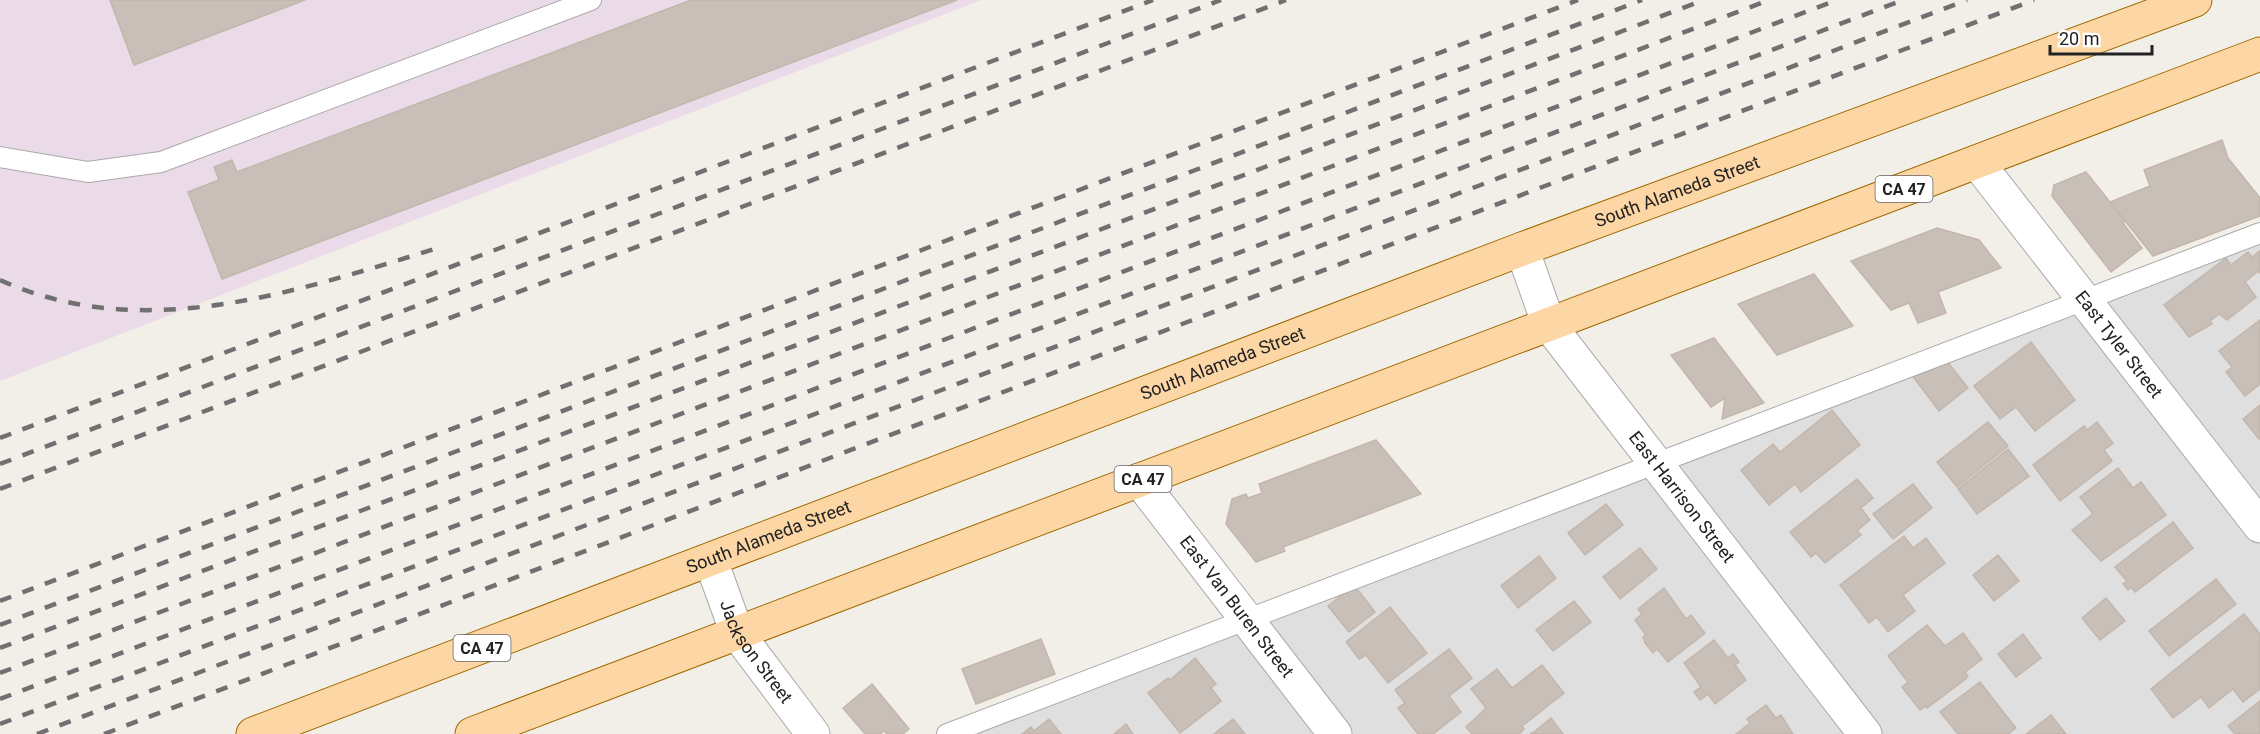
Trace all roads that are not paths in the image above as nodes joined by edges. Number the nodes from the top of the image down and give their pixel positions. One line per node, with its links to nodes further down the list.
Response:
1 (591, 0): 4 (lane)
2 (2195, 0): 7 (main road, South Alameda Street / CA 47)
3 (2260, 54): 5 (main road, CA 47)
4 (0, 157)
5 (1977, 162): 8 (street, East Tyler Street); 9 (main road, CA 47)
6 (2260, 233): 8 (lane)
7 (1522, 249): 9 (street, East Harrison Street); 13 (main road, South Alameda Street / CA 47)
8 (2085, 300): 10 (lane); 12 (street, East Tyler Street)
9 (1549, 325): 10 (street, East Harrison Street); 11 (main road, CA 47)
10 (1655, 464): 14 (lane); 21 (street, East Harrison Street)
11 (1139, 480): 14 (street, East Van Buren Street); 15 (main road, CA 47)
12 (2260, 526)
13 (711, 561): 15 (street, Jackson Street); 16 (main road, South Alameda Street / CA 47)
14 (1246, 620): 19 (lane); 20 (street, East Van Buren Street)
15 (737, 633): 17 (main road, CA 47); 18 (street, Jackson Street)
16 (253, 734)
17 (472, 734)
18 (813, 734)
19 (947, 734)
20 (1335, 734)
21 (1865, 734)

